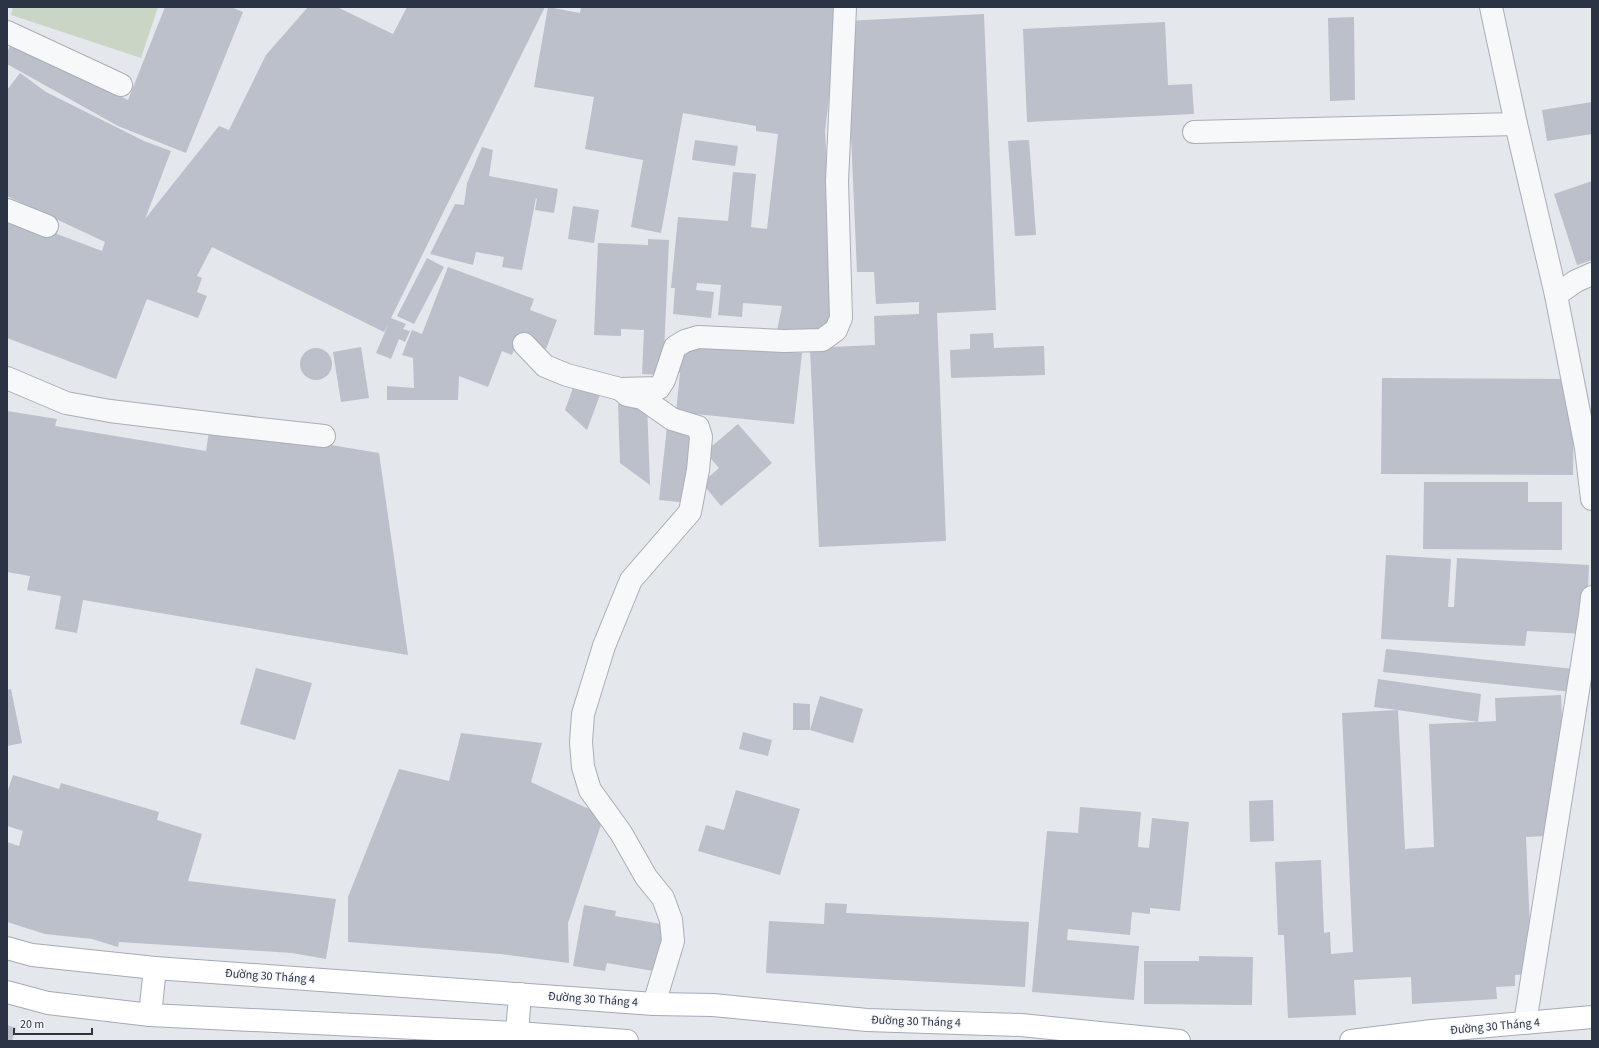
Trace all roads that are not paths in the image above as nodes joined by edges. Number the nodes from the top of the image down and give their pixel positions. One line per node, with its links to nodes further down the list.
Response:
1 (845, 7): 13 (street)
2 (1491, 7): 5 (street)
3 (7, 32): 4 (street)
4 (121, 85)
5 (1516, 124): 6 (street); 10 (street)
6 (1194, 132)
7 (7, 210): 8 (street)
8 (47, 226)
9 (1592, 274): 10 (street)
10 (1556, 295): 15 (street)
11 (524, 344): 13 (street)
12 (7, 378): 14 (street)
13 (620, 389): 21 (street)
14 (324, 436)
15 (1592, 499)
16 (1592, 597): 24 (street)
17 (7, 948): 18 (main road, Đường 30 Tháng 4)
18 (155, 968): 20 (main road, Đường 30 Tháng 4); 22 (main road)
19 (7, 992): 22 (main road)
20 (520, 994): 21 (main road, Đường 30 Tháng 4); 25 (main road)
21 (654, 1004): 27 (main road, Đường 30 Tháng 4)
22 (150, 1015): 25 (main road)
23 (1592, 1017): 24 (main road, Đường 30 Tháng 4)
24 (1526, 1032): 28 (main road, Đường 30 Tháng 4)
25 (518, 1033): 26 (main road)
26 (627, 1041)
27 (1179, 1041)
28 (1351, 1041)

